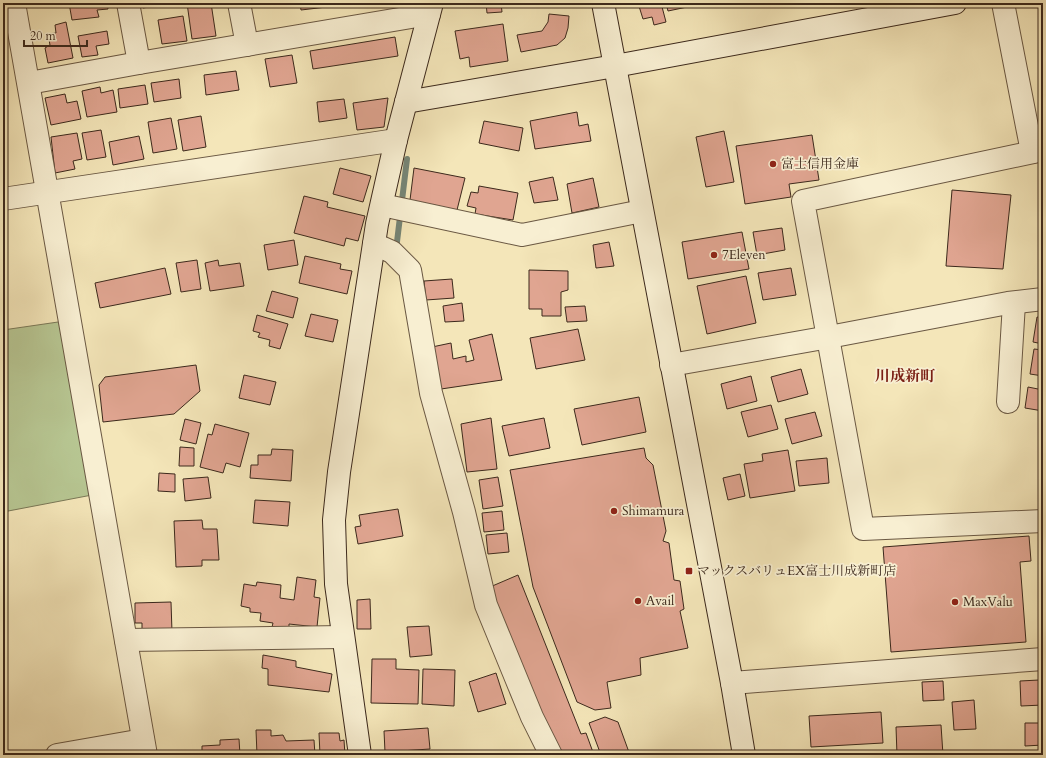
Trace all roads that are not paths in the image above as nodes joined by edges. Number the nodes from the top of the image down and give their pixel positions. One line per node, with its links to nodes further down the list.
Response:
1 (128, 3): 9 (street)
2 (239, 3): 8 (street)
3 (603, 3): 10 (street)
4 (955, 3): 10 (street)
5 (1003, 3): 14 (street)
6 (431, 9): 8 (street); 12 (street)
7 (11, 17): 11 (street)
8 (247, 45): 9 (street)
9 (139, 63): 11 (street)
10 (615, 66): 12 (street); 18 (street)
11 (29, 83): 15 (street)
12 (406, 102): 13 (street)
13 (396, 140): 15 (street); 17 (street)
14 (1038, 151): 22 (street)
15 (46, 192): 16 (street); 27 (street)
16 (3, 199)
17 (393, 207): 18 (street); 19 (street)
18 (642, 211): 23 (street)
19 (383, 248): 26 (street); 33 (street)
20 (1043, 299): 21 (street)
21 (1014, 303): 22 (street); 24 (street)
22 (829, 337): 23 (street); 25 (street)
23 (671, 365): 29 (street)
24 (1008, 402)
25 (1043, 521)
26 (343, 637): 27 (street); 32 (street)
27 (126, 640): 30 (street)
28 (1043, 659): 29 (street)
29 (732, 683): 34 (street)
30 (144, 748): 31 (street)
31 (57, 755)
32 (360, 755)
33 (551, 755)
34 (744, 755)

